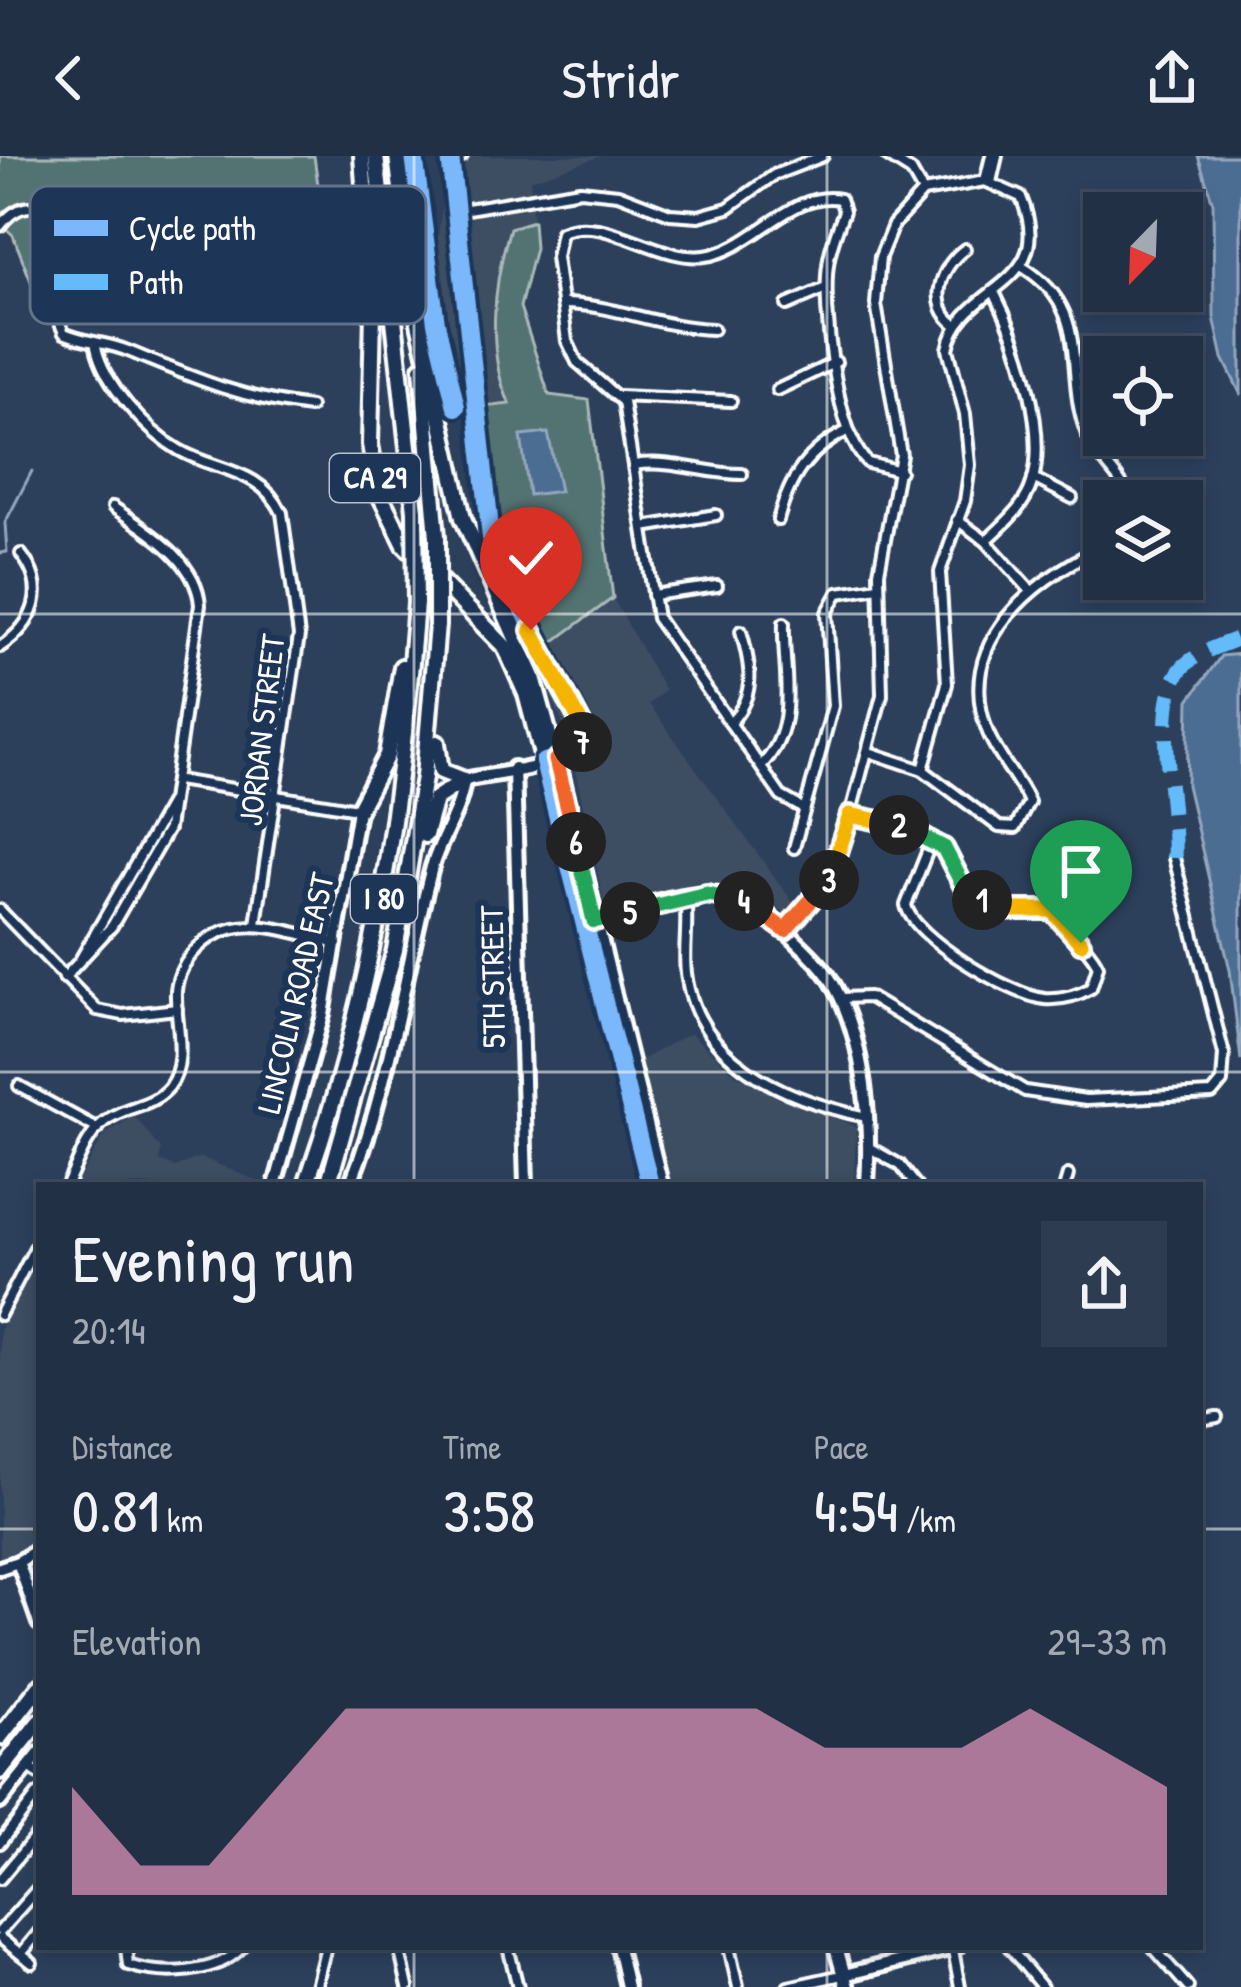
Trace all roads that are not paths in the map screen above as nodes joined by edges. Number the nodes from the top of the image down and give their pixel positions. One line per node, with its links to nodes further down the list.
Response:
1 (362, 156): 9 (highway, CA 29)
2 (376, 156): 10 (highway, I 80, bridge)
3 (397, 156): 11 (highway, I 80)
4 (824, 156): 14 (street)
5 (887, 156): 12 (street)
6 (994, 156): 8 (street)
7 (454, 158): 14 (street)
8 (988, 181): 12 (street); 17 (street)
9 (364, 186)
10 (379, 186)
11 (401, 186)
12 (923, 192): 37 (street)
13 (30, 205): 15 (street, JORDAN STREET)
14 (452, 212): 61 (street)
15 (0, 226)
16 (965, 249): 27 (street)
17 (1021, 266): 19 (street); 40 (street)
18 (826, 288): 20 (street); 21 (street); 30 (street)
19 (995, 294): 27 (street); 39 (street)
20 (562, 304): 28 (street); 32 (street)
21 (787, 304)
22 (61, 324): 29 (street, JORDAN STREET)
23 (374, 324): 61 (highway, CA 29)
24 (394, 324): 54 (highway, I 80, bridge)
25 (417, 324): 58 (highway, I 80, bridge)
26 (419, 324): 61 (highway, CA 29)
27 (956, 325): 45 (street)
28 (713, 328)
29 (96, 347): 34 (street); 67 (street, JORDAN STREET)
30 (836, 362): 31 (street); 35 (street)
31 (777, 390)
32 (620, 396): 33 (street); 36 (street)
33 (730, 401)
34 (310, 407)
35 (847, 431): 37 (street); 44 (street)
36 (634, 465): 38 (street); 46 (street)
37 (900, 471): 51 (street)
38 (742, 474)
39 (1034, 478): 41 (street); 47 (street)
40 (1117, 480)
41 (1072, 499)
42 (113, 507): 65 (street)
43 (716, 514): 46 (street)
44 (778, 520)
45 (957, 520): 47 (street); 64 (street)
46 (643, 527): 53 (street)
47 (986, 541): 52 (street)
48 (21, 554): 57 (street)
49 (1083, 558): 52 (street)
50 (717, 586): 53 (street)
51 (878, 587): 60 (street); 68 (street)
52 (1030, 590): 64 (street)
53 (653, 595): 59 (street)
54 (416, 603): 69 (highway); 90 (highway, I 80)
55 (784, 623): 62 (street)
56 (741, 631): 59 (street)
57 (0, 647)
58 (434, 652): 66 (highway); 80 (highway, I 80)
59 (730, 723): 62 (street)
60 (869, 752): 64 (street); 70 (street)
61 (550, 761): 63 (street); 76 (main road, CA 29)
62 (760, 766): 68 (street)
63 (514, 768): 66 (street); 93 (street, 5TH STREET)
64 (923, 770)
65 (177, 780): 67 (street); 81 (street)
66 (464, 780): 80 (highway); 92 (street)
67 (280, 794): 69 (street); 77 (street, JORDAN STREET)
68 (804, 809): 72 (street)
69 (358, 810): 79 (street, LINCOLN ROAD EAST)
70 (850, 815): 71 (street); 78 (street)
71 (932, 840): 71 (street)
72 (794, 848)
73 (1174, 858): 82 (street)
74 (685, 898): 76 (street); 78 (street); 85 (street)
75 (0, 910): 81 (street)
76 (589, 922): 94 (main road, CA 29); 95 (main road, CA 29)
77 (256, 924): 79 (street); 83 (street)
78 (785, 930): 82 (street)
79 (339, 944): 89 (street, LINCOLN ROAD EAST)
80 (395, 950): 91 (highway, I 80)
81 (64, 977): 83 (street)
82 (841, 998): 85 (street)
83 (176, 1010): 86 (street)
84 (19, 1086): 86 (street)
85 (866, 1117): 87 (street)
86 (98, 1129): 88 (street)
87 (870, 1148): 96 (street); 97 (street)
88 (69, 1182)
89 (275, 1182)
90 (307, 1182)
91 (329, 1182)
92 (351, 1182)
93 (526, 1182)
94 (649, 1182)
95 (661, 1182)
96 (867, 1182)
97 (914, 1182)
98 (36, 1246): 99 (street)
99 (0, 1315)
100 (1217, 1417): 101 (street)
101 (1203, 1419)
102 (36, 1551): 103 (street)
103 (18, 1562): 104 (street); 105 (street)
104 (0, 1568)
105 (36, 1614)
106 (36, 1691): 108 (highway)
107 (36, 1727): 110 (highway)
108 (0, 1737)
109 (34, 1770): 111 (street)
110 (0, 1771)
111 (18, 1780): 112 (street); 114 (street)
112 (36, 1794)
113 (36, 1798): 116 (street)
114 (0, 1802)
115 (36, 1836): 117 (street)
116 (0, 1843)
117 (0, 1880)
118 (36, 1891): 119 (street)
119 (0, 1935): 133 (street)
120 (36, 1935): 133 (street)
121 (126, 1950): 122 (street)
122 (239, 1950)
123 (325, 1950): 136 (street)
124 (399, 1950): 137 (street)
125 (509, 1950): 138 (street)
126 (619, 1950): 139 (street)
127 (730, 1950): 140 (street)
128 (839, 1950): 135 (main road)
129 (948, 1950): 135 (street)
130 (955, 1950): 142 (street)
131 (1011, 1950): 143 (street)
132 (1156, 1950): 144 (street)
133 (20, 1954): 134 (street)
134 (32, 1963)
135 (845, 1981): 141 (street)
136 (316, 1987)
137 (407, 1987)
138 (518, 1987)
139 (627, 1987)
140 (738, 1987)
141 (788, 1987)
142 (960, 1987)
143 (1042, 1987)
144 (1188, 1987)

